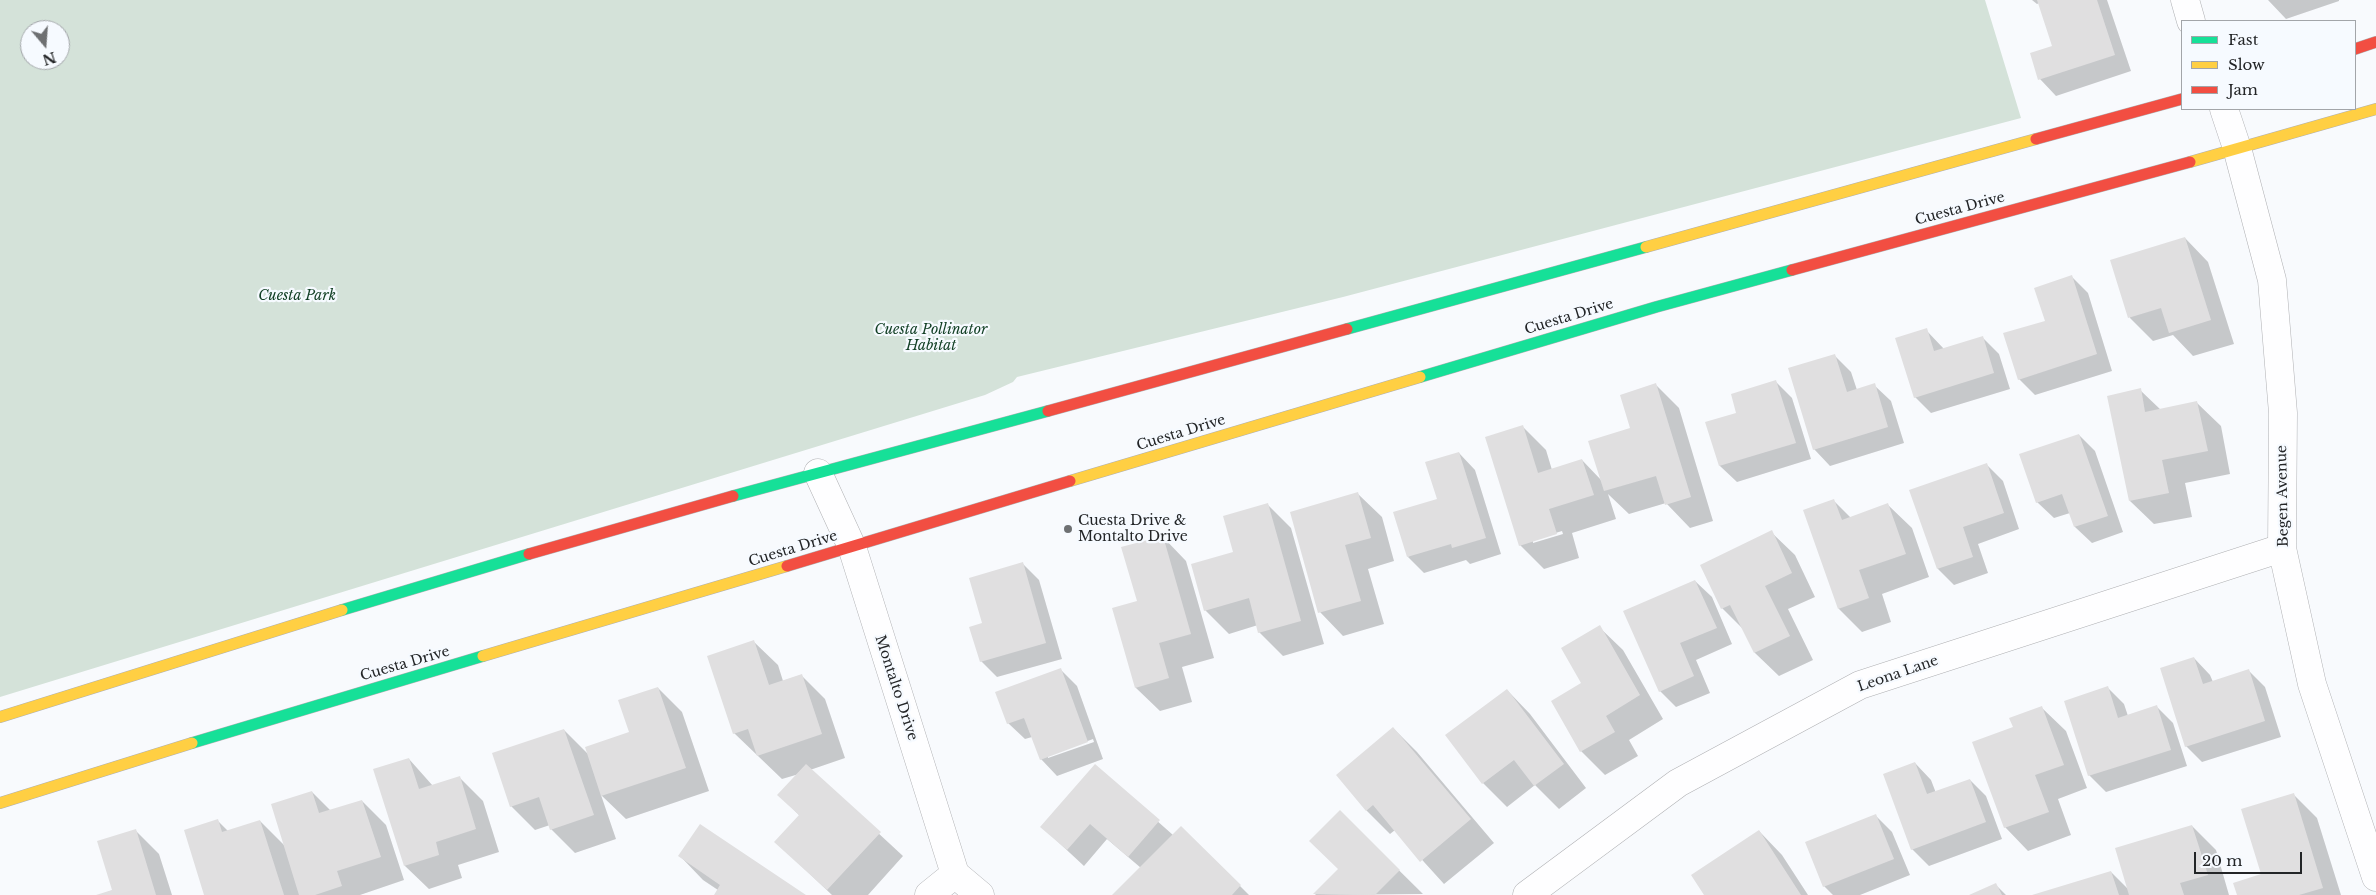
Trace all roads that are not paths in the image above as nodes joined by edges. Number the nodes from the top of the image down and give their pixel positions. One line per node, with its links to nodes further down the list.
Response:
1 (2185, 0): 2 (street)
2 (2191, 20)
3 (2376, 42): 4 (main road)
4 (2356, 49)
5 (2181, 99): 9 (main road)
6 (2376, 109): 8 (main road, Cuesta Drive)
7 (2224, 110): 8 (street, Begen Avenue)
8 (2237, 148): 10 (main road, Cuesta Drive); 11 (street, Begen Avenue)
9 (818, 473): 10 (street, Montalto Drive); 12 (main road)
10 (852, 546): 13 (main road, Cuesta Drive); 14 (street, Montalto Drive)
11 (2282, 548): 15 (street, Begen Avenue); 18 (street, Leona Lane)
12 (0, 717)
13 (0, 803)
14 (955, 874): 16 (street); 17 (street)
15 (2376, 877)
16 (929, 895)
17 (980, 895)
18 (1527, 895)

